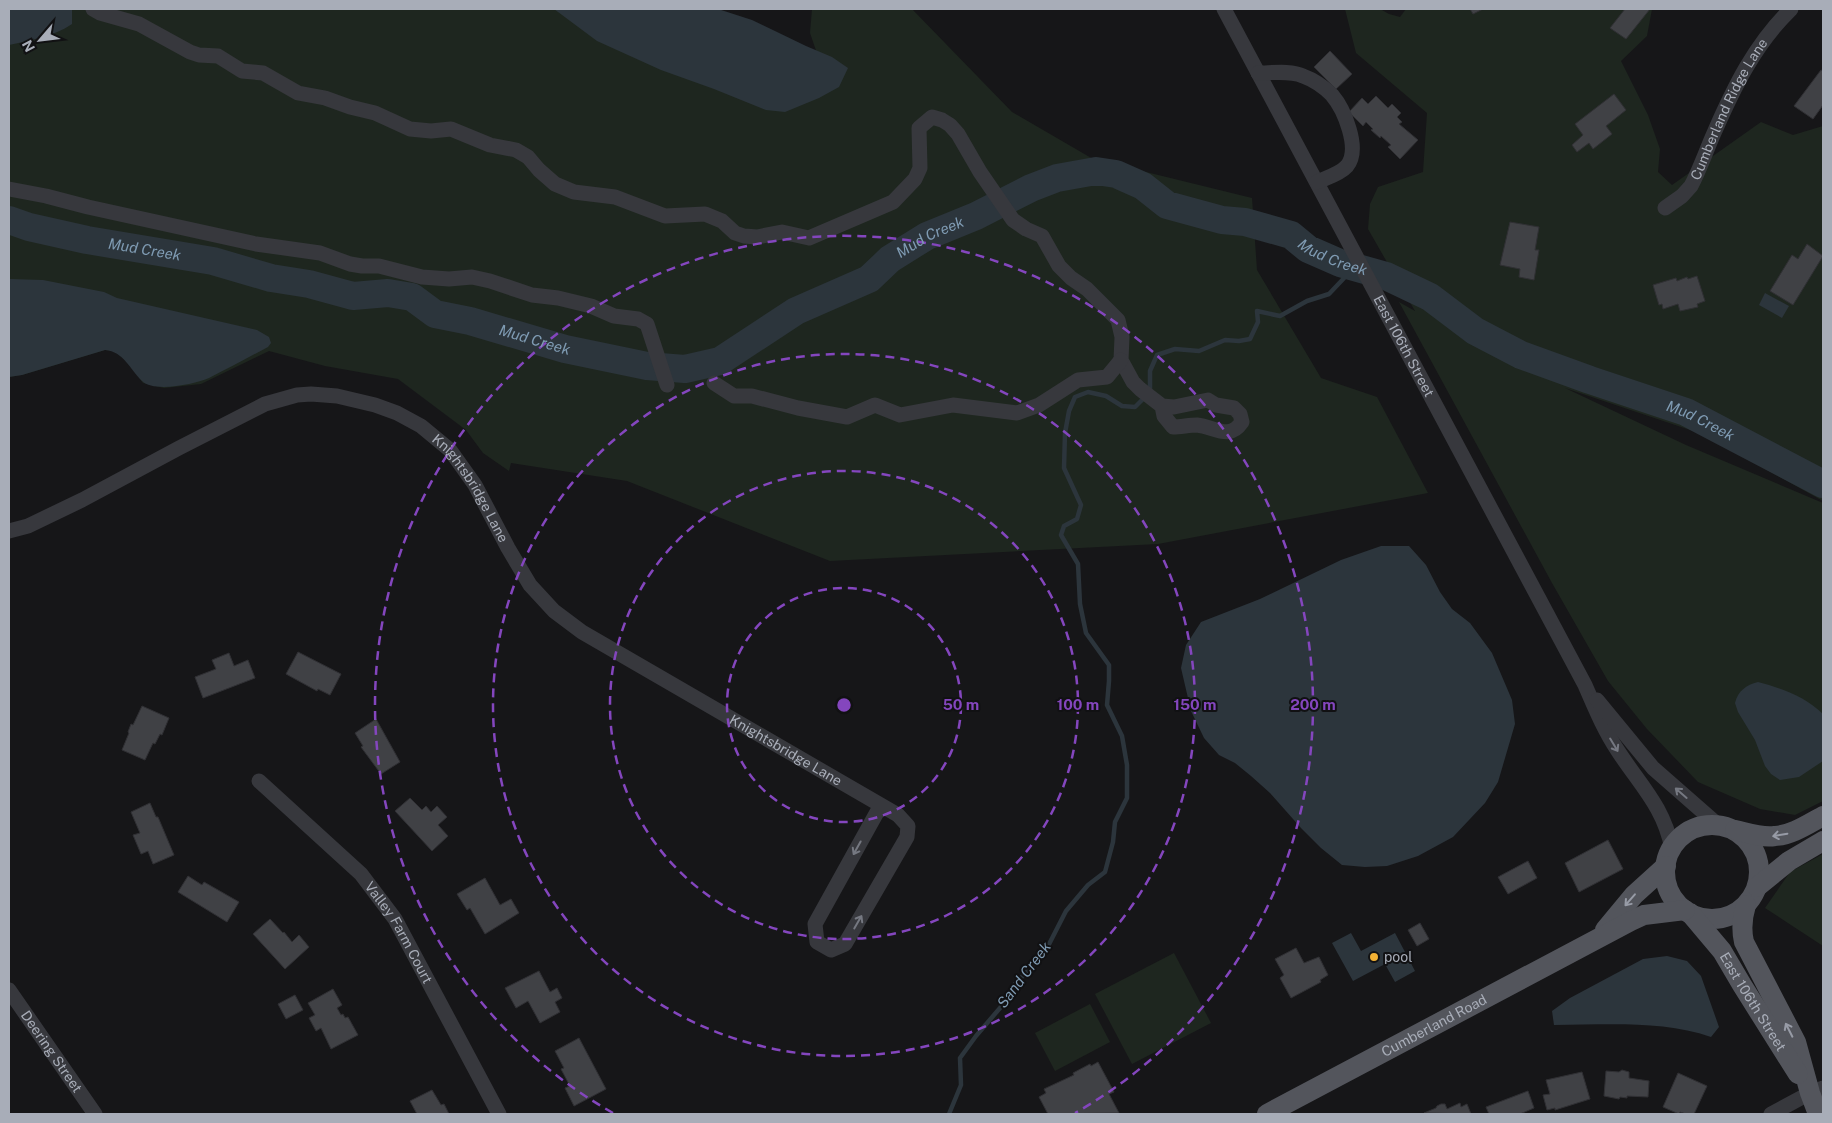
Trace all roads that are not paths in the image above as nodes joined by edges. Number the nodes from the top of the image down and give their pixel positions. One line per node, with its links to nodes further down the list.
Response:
1 (93, 9): 8 (street)
2 (1224, 9): 4 (street, East 106th Street)
3 (1791, 9): 7 (street, Cumberland Ridge Lane)
4 (1258, 73): 5 (street, East 106th Street); 5 (street)
5 (1317, 182): 15 (street, East 106th Street)
6 (9, 190): 11 (street)
7 (1665, 208)
8 (1121, 360): 9 (street); 12 (street)
9 (1107, 377): 10 (street); 12 (street)
10 (714, 383)
11 (667, 385)
12 (1136, 385): 13 (street)
13 (1159, 404): 13 (street)
14 (9, 531): 17 (street, Knightsbridge Lane)
15 (1585, 685): 19 (street, East 106th Street, one-way to 15); 21 (street, East 106th Street, one-way to 21)
16 (259, 781): 29 (street, Valley Farm Court)
17 (881, 805): 17 (street, Knightsbridge Lane, one-way to 17)
18 (1823, 816): 19 (main road, one-way to 19)
19 (1725, 827): 21 (main road); 22 (main road)
20 (1823, 841): 22 (main road)
21 (1669, 858): 24 (main road); 25 (main road, Cumberland Road, one-way to 25)
22 (1757, 887): 23 (main road)
23 (1746, 905): 24 (main road); 27 (main road, East 106th Street, one-way to 23)
24 (1688, 912): 25 (main road, Cumberland Road); 27 (main road, East 106th Street)
25 (1599, 937): 30 (main road, Cumberland Road)
26 (9, 990): 28 (street, Deering Street)
27 (1816, 1090): 31 (street); 32 (main road, East 106th Street)
28 (96, 1114)
29 (500, 1114)
30 (1267, 1114)
31 (1771, 1114)
32 (1818, 1114)

